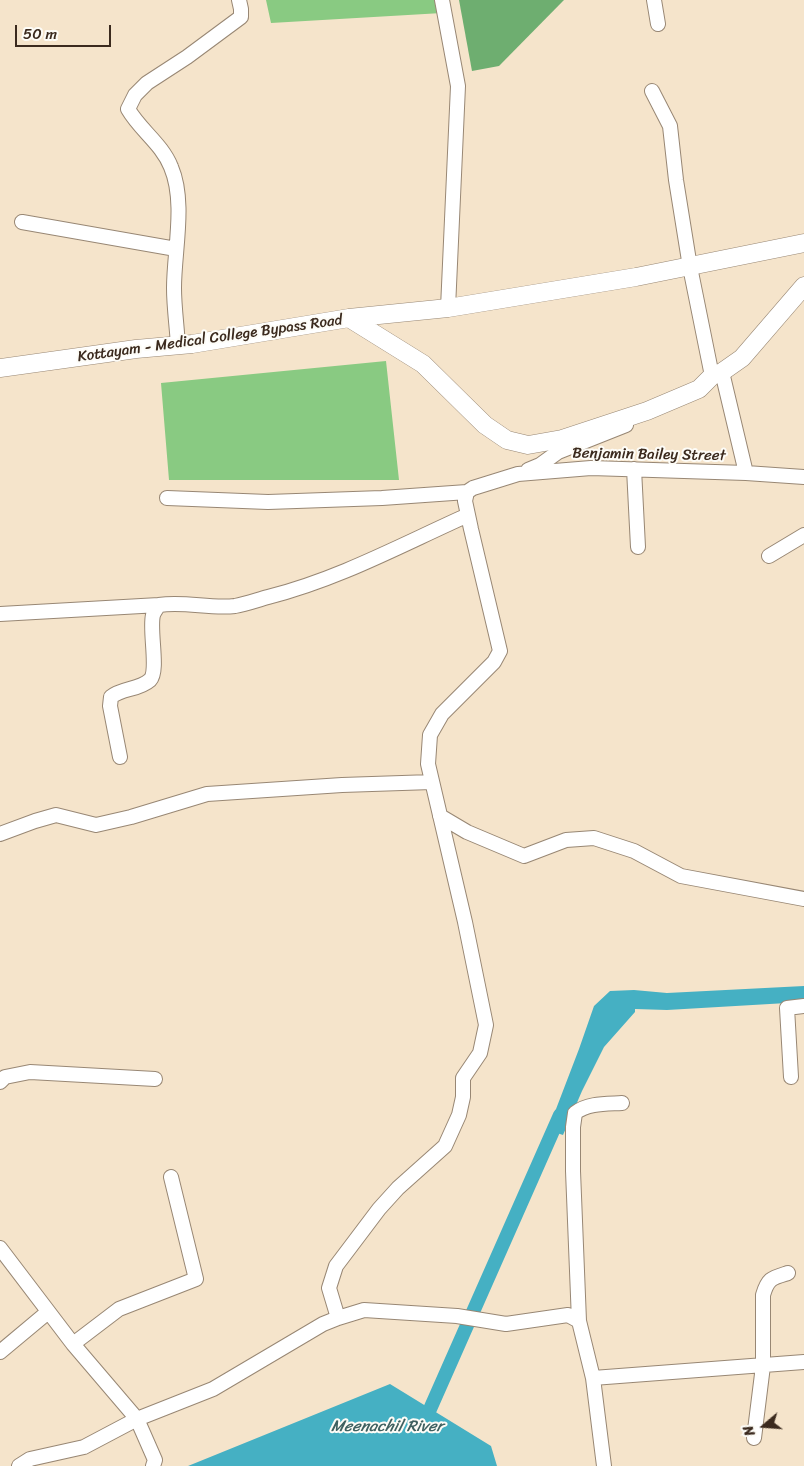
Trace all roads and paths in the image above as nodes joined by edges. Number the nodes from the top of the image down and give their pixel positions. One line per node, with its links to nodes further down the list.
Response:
1 (239, 0): 8 (street)
2 (442, 0): 11 (street)
3 (654, 0): 4 (street)
4 (658, 24)
5 (652, 90): 9 (street)
6 (22, 222): 8 (street)
7 (804, 243): 9 (main road)
8 (176, 249): 13 (street)
9 (690, 267): 11 (main road); 15 (street)
10 (804, 286): 15 (main road, Kottayam - Medical College Bypass Road)
11 (448, 308): 12 (main road)
12 (349, 318): 13 (main road, Kottayam - Medical College Bypass Road); 16 (main road, Kottayam - Medical College Bypass Road)
13 (178, 346): 14 (main road, Kottayam - Medical College Bypass Road)
14 (0, 368)
15 (717, 374): 16 (main road, Kottayam - Medical College Bypass Road); 18 (street)
16 (647, 410): 19 (street)
17 (634, 469): 18 (street, Benjamin Bailey Street); 19 (street, Benjamin Bailey Street); 25 (street)
18 (746, 473): 20 (street, Benjamin Bailey Street)
19 (518, 474): 21 (street, Benjamin Bailey Street)
20 (804, 477)
21 (467, 492): 22 (street, Benjamin Bailey Street); 23 (street)
22 (167, 498)
23 (468, 515): 27 (street); 30 (street)
24 (804, 535): 26 (street)
25 (638, 547)
26 (769, 556)
27 (159, 605): 28 (street); 29 (street)
28 (0, 614)
29 (120, 757)
30 (432, 782): 31 (street); 32 (street)
31 (440, 816): 33 (street); 43 (street)
32 (0, 834)
33 (804, 899)
34 (804, 1006): 35 (street)
35 (792, 1077)
36 (154, 1078): 37 (street)
37 (0, 1082)
38 (622, 1103): 44 (street)
39 (171, 1177): 45 (street)
40 (0, 1248): 42 (street)
41 (788, 1273): 48 (street)
42 (48, 1312): 45 (street); 46 (street)
43 (338, 1318): 44 (street); 50 (street)
44 (579, 1321): 49 (street)
45 (73, 1344): 50 (street)
46 (0, 1352)
47 (804, 1362): 48 (street)
48 (763, 1366): 49 (street); 51 (street)
49 (593, 1378): 54 (street)
50 (137, 1419): 52 (street); 53 (street)
51 (754, 1438)
52 (19, 1466)
53 (153, 1466)
54 (604, 1466)

